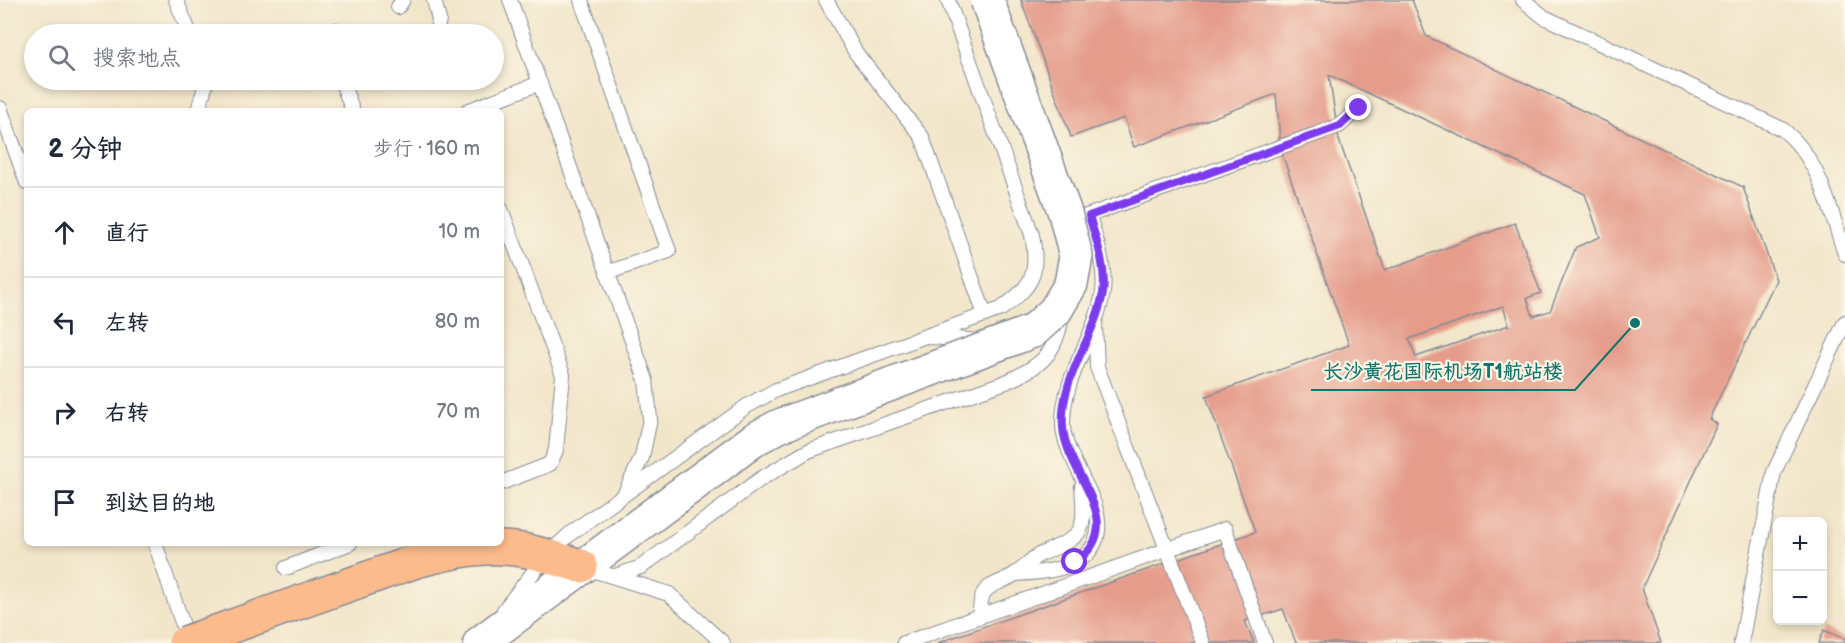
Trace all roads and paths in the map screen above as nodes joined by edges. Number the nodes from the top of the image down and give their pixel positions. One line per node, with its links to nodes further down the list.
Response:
1 (176, 0): 11 (lane)
2 (434, 0): 12 (lane)
3 (510, 0): 13 (lane)
4 (581, 0): 27 (lane)
5 (826, 0): 28 (lane)
6 (948, 0): 28 (lane)
7 (976, 0): 26 (lane)
8 (987, 0): 39 (street, bridge)
9 (996, 0): 22 (lane)
10 (1523, 0): 25 (lane)
11 (186, 24)
12 (438, 24)
13 (540, 83): 19 (lane); 27 (lane)
14 (204, 90): 17 (lane)
15 (345, 90): 18 (lane)
16 (0, 108): 21 (lane)
17 (199, 108)
18 (352, 108)
19 (475, 108)
20 (1359, 108): 23 (lane)
21 (24, 175)
22 (1074, 215): 23 (lane); 26 (lane)
23 (1089, 216): 29 (lane)
24 (504, 217): 33 (lane)
25 (1845, 254)
26 (1068, 270): 31 (lane); 42 (lane)
27 (607, 273): 34 (lane)
28 (985, 315): 31 (lane)
29 (1094, 321): 32 (lane); 37 (lane)
30 (1845, 322): 50 (lane)
31 (926, 336): 34 (lane)
32 (1081, 479): 41 (lane); 41 (lane)
33 (504, 482)
34 (624, 495): 38 (lane)
35 (155, 546): 44 (lane)
36 (342, 546): 40 (lane)
37 (1168, 550): 43 (lane); 48 (lane); 49 (lane)
38 (546, 556): 39 (highway); 44 (highway, bridge); 45 (lane)
39 (581, 566): 42 (lane); 45 (street)
40 (286, 568)
41 (1015, 574): 43 (lane)
42 (615, 576): 46 (lane)
43 (980, 617): 47 (lane)
44 (187, 643)
45 (479, 643)
46 (723, 643)
47 (904, 643)
48 (1203, 643)
49 (1265, 643)
50 (1740, 643)

